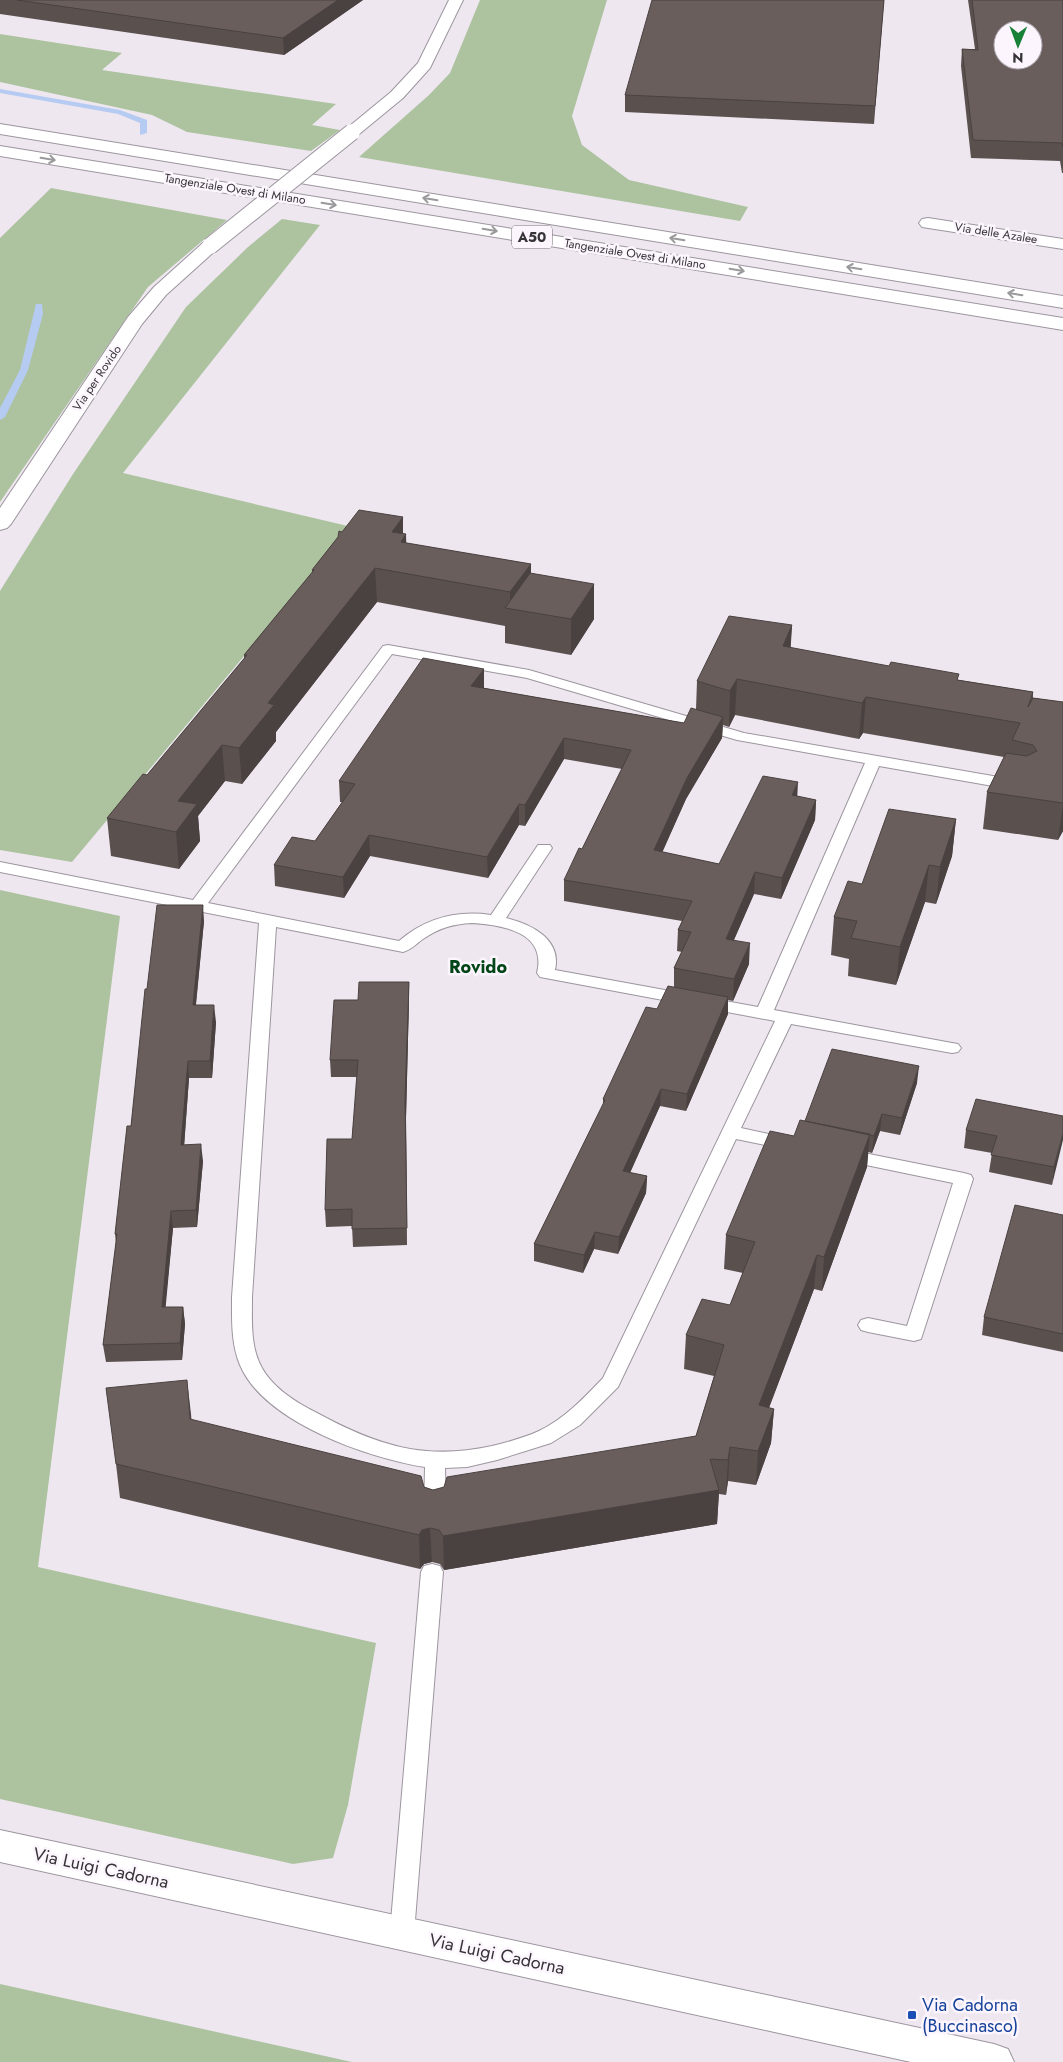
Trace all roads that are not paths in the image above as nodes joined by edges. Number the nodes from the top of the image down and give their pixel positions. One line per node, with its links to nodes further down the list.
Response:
1 (456, 0): 8 (main road, Via per Rovido, bridge)
2 (0, 129): 6 (main road, Tangenziale Ovest di Milano / A50, one-way to 2)
3 (0, 151): 7 (main road, Tangenziale Ovest di Milano / A50, one-way to 7)
4 (928, 223): 5 (main road, Via delle Azalee)
5 (1063, 244)
6 (1063, 302)
7 (1063, 324)
8 (0, 524)
9 (874, 760): 10 (lane); 13 (lane); 16 (lane)
10 (1023, 786)
11 (544, 848): 15 (lane)
12 (0, 867): 13 (lane)
13 (198, 906): 14 (lane)
14 (268, 919): 15 (lane); 23 (lane)
15 (496, 920): 16 (lane)
16 (764, 1013): 17 (lane)
17 (785, 1017): 18 (lane); 19 (lane)
18 (952, 1048)
19 (731, 1132): 20 (lane); 23 (lane)
20 (809, 1148)
21 (828, 1152): 22 (lane)
22 (868, 1325)
23 (435, 1460): 24 (lane)
24 (435, 1514)
25 (432, 1572): 27 (lane)
26 (0, 1846): 27 (main road, Via Luigi Cadorna)
27 (402, 1933): 28 (main road, Via Luigi Cadorna)
28 (994, 2062)

